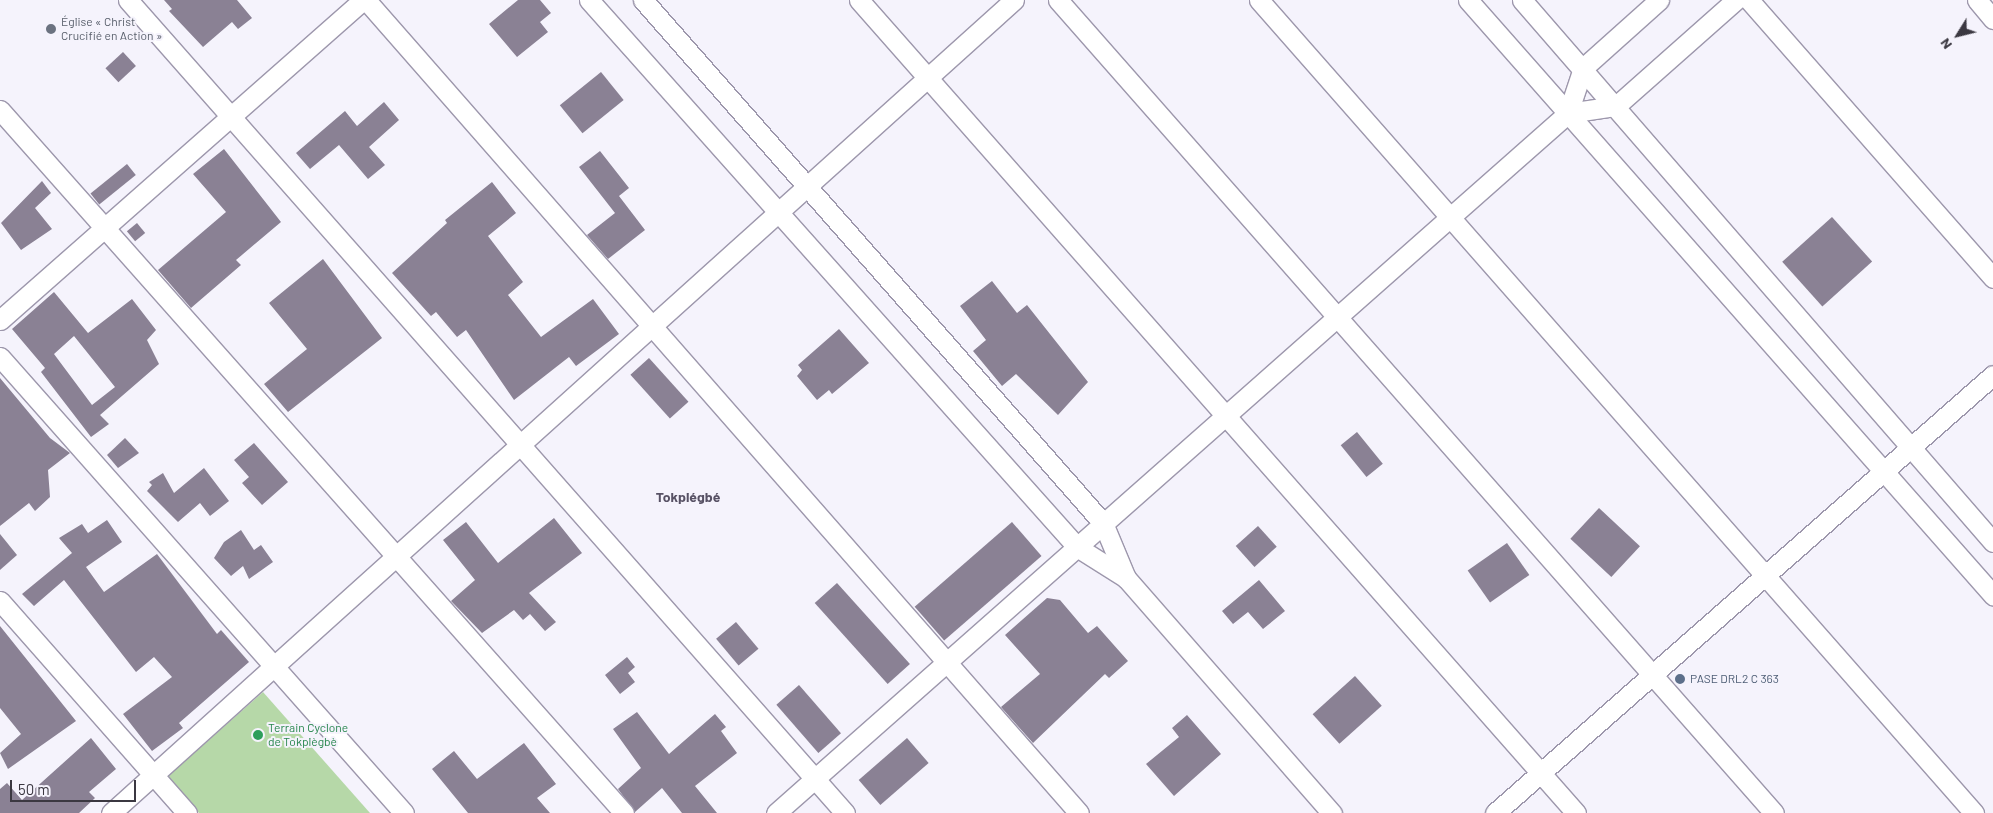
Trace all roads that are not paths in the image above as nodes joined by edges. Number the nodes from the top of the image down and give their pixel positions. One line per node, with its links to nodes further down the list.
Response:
1 (128, 0): 21 (street)
2 (364, 0): 21 (street); 29 (street)
3 (589, 0): 23 (street)
4 (643, 0): 22 (street)
5 (859, 0): 17 (street)
6 (1014, 0): 17 (street)
7 (1058, 0): 27 (street)
8 (1259, 0): 24 (street)
9 (1468, 0): 20 (street)
10 (1522, 0): 16 (street)
11 (1659, 0): 16 (street)
12 (1736, 0): 18 (street)
13 (1749, 0): 26 (street)
14 (1977, 0): 15 (street)
15 (1993, 19)
16 (1583, 68): 18 (street); 20 (street)
17 (926, 76): 22 (street); 32 (street)
18 (1616, 106): 20 (street); 34 (street)
19 (0, 110): 25 (street)
20 (1568, 113): 24 (street); 35 (street)
21 (231, 116): 25 (street); 33 (street)
22 (805, 184): 23 (street); 36 (street)
23 (778, 211): 29 (street); 38 (street)
24 (1450, 217): 27 (street); 40 (street)
25 (105, 228): 28 (street); 39 (street)
26 (1993, 278)
27 (1338, 317): 32 (street); 46 (street)
28 (0, 320)
29 (651, 325): 33 (street); 44 (street)
30 (0, 357): 45 (street)
31 (1993, 375): 34 (street)
32 (1226, 415): 36 (street); 47 (street)
33 (520, 444): 39 (street); 49 (street)
34 (1910, 448): 35 (street); 37 (street)
35 (1884, 472): 40 (street); 42 (street)
36 (1103, 523): 38 (street); 41 (street)
37 (1993, 542)
38 (1077, 547): 41 (street); 44 (street)
39 (396, 556): 45 (street); 53 (street)
40 (1766, 577): 46 (street); 61 (street)
41 (1126, 578): 57 (street)
42 (1993, 595)
43 (0, 601): 48 (street)
44 (946, 662): 49 (street); 56 (street)
45 (274, 666): 48 (street); 52 (street)
46 (1651, 674): 47 (street); 60 (street)
47 (1540, 772): 58 (street); 59 (street)
48 (154, 775): 50 (street); 51 (street)
49 (815, 778): 54 (street); 55 (street)
50 (112, 813)
51 (187, 813)
52 (404, 813)
53 (624, 813)
54 (776, 813)
55 (846, 813)
56 (1080, 813)
57 (1332, 813)
58 (1495, 813)
59 (1576, 813)
60 (1774, 813)
61 (1974, 813)

